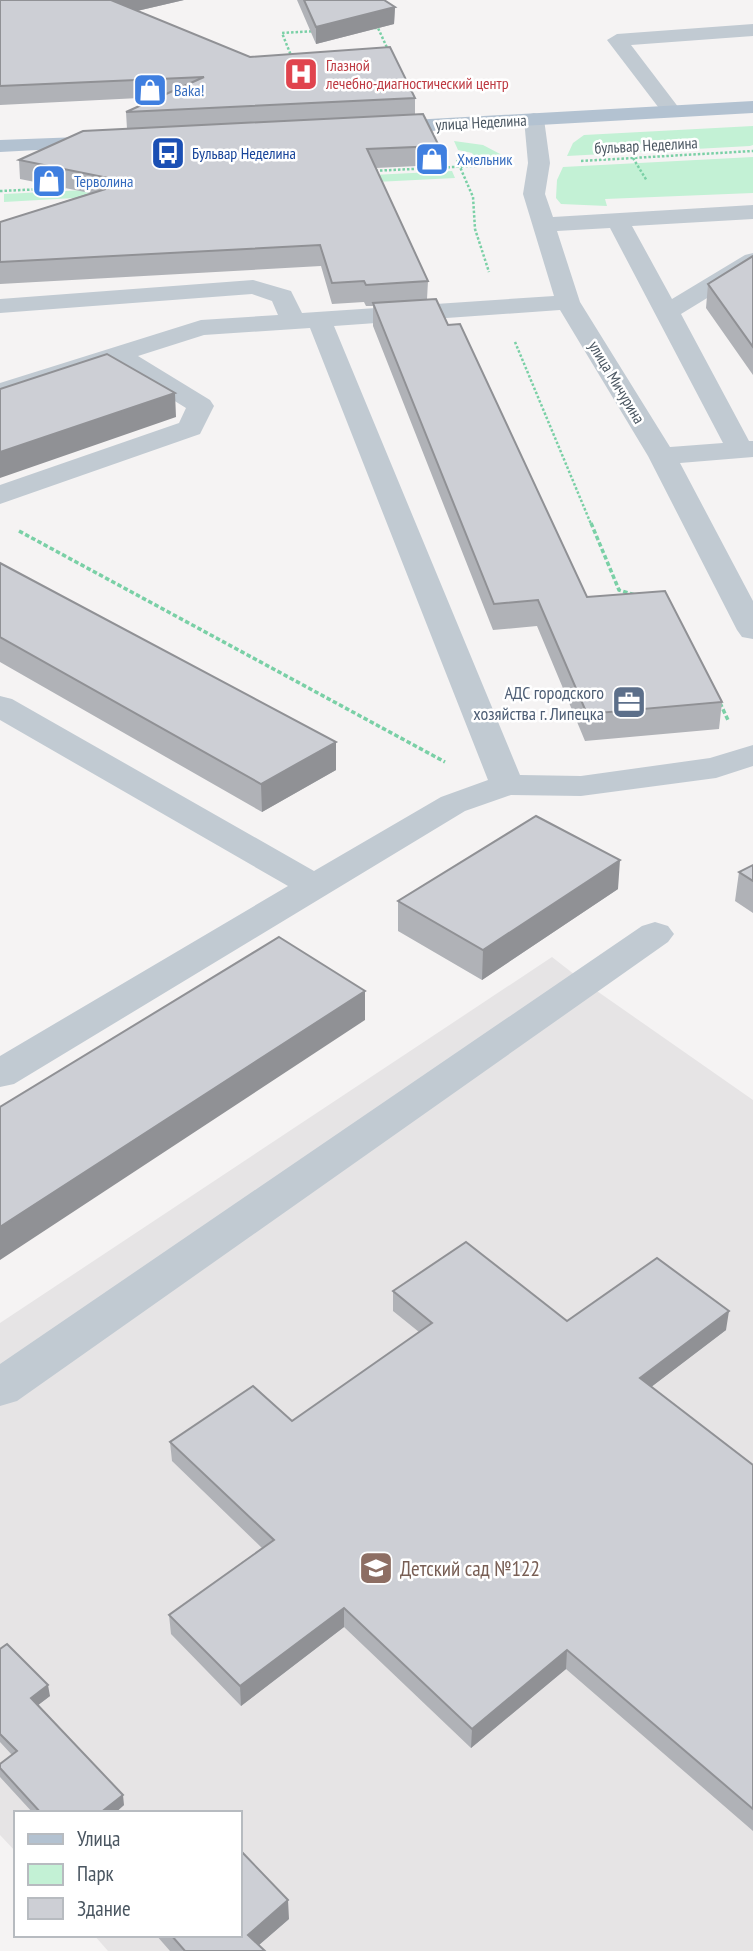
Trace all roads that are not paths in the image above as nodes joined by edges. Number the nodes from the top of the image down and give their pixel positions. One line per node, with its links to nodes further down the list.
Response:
1 (753, 30): 3 (street)
2 (753, 107): 3 (main road, улица Неделина)
3 (672, 112): 4 (main road, улица Неделина)
4 (534, 119): 5 (main road, улица Неделина); 10 (street, улица Мичурина)
5 (351, 130)
6 (120, 141): 7 (main road)
7 (0, 146)
8 (753, 212): 9 (street)
9 (617, 220): 10 (street); 14 (street)
10 (542, 225): 12 (street, улица Мичурина)
11 (753, 260): 14 (street)
12 (568, 302): 15 (street); 19 (street, улица Мичурина)
13 (0, 306): 15 (street)
14 (667, 312): 18 (street)
15 (307, 321): 16 (street); 24 (street)
16 (117, 355): 17 (street); 20 (street)
17 (0, 392)
18 (746, 449): 19 (street)
19 (662, 456): 21 (street, улица Мичурина)
20 (0, 495)
21 (753, 630)
22 (0, 706): 25 (street)
23 (750, 756): 24 (street)
24 (501, 787): 25 (street)
25 (314, 886): 27 (street)
26 (655, 934): 28 (street)
27 (0, 1074)
28 (0, 1388)

